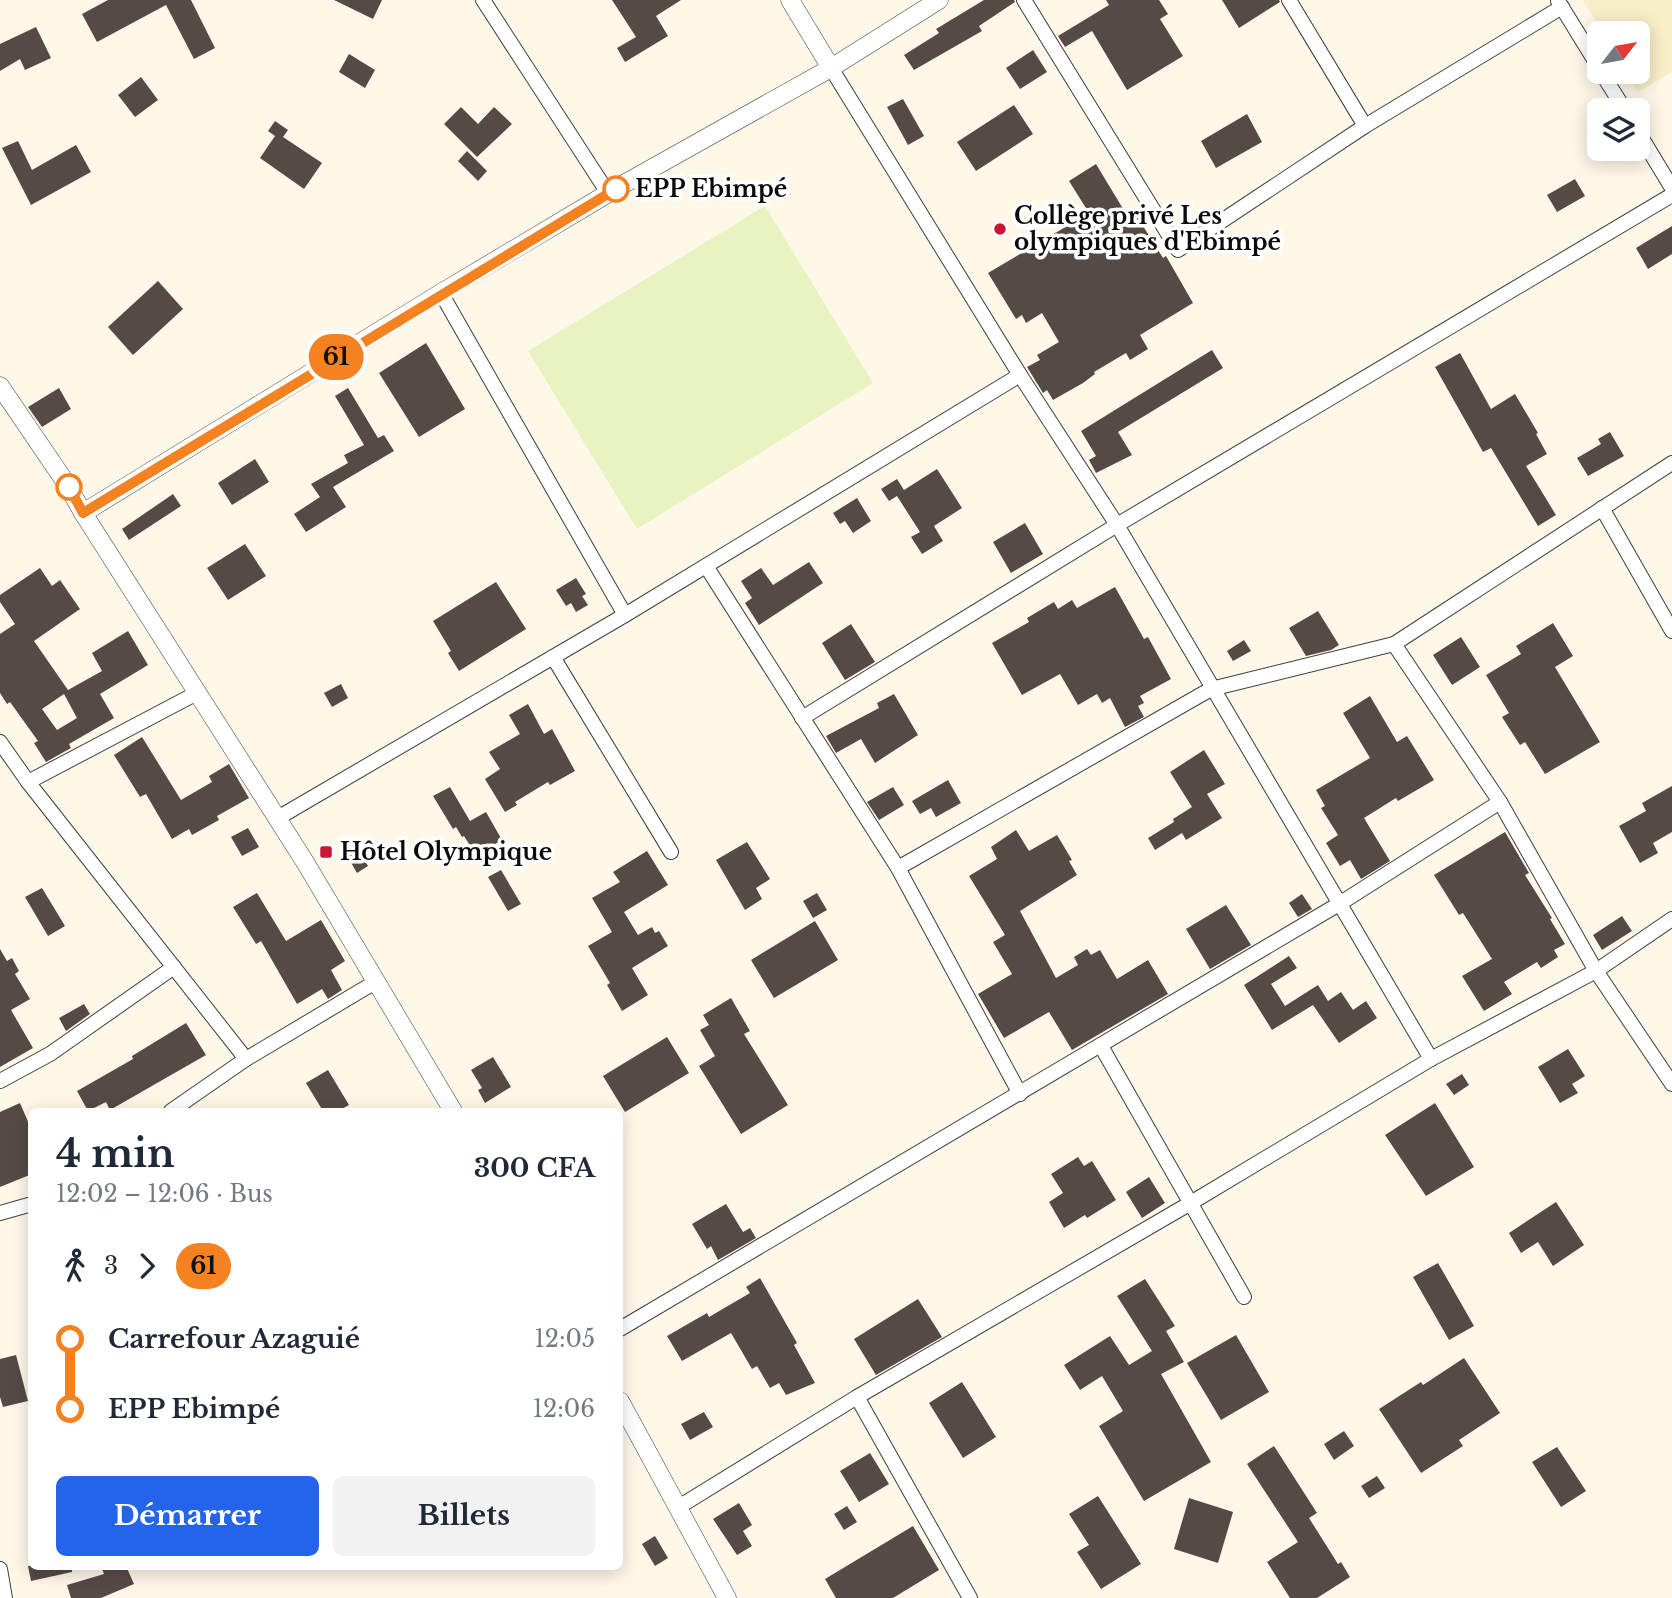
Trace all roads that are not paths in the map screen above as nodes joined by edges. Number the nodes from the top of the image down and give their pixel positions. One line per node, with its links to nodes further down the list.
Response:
1 (483, 0): 12 (street)
2 (790, 0): 8 (street)
3 (939, 0): 8 (street)
4 (1024, 0): 9 (street)
5 (1289, 0): 9 (street)
6 (1560, 4): 7 (street); 9 (street)
7 (1587, 49)
8 (831, 68): 12 (street); 15 (street)
9 (1365, 126)
10 (1650, 152): 11 (street)
11 (1672, 188)
12 (608, 193): 14 (street)
13 (1672, 195): 20 (street)
14 (442, 293): 19 (street); 22 (street)
15 (1020, 375): 20 (street); 21 (street)
16 (0, 386): 19 (street)
17 (1672, 463): 18 (street)
18 (1602, 508): 23 (street); 24 (street)
19 (83, 513): 27 (street)
20 (1117, 525): 26 (street); 28 (street)
21 (706, 566): 22 (street); 28 (street)
22 (625, 615): 25 (street)
23 (1672, 631)
24 (1394, 644): 26 (street); 31 (street)
25 (554, 657): 32 (street); 33 (street)
26 (1212, 689): 34 (street); 35 (street)
27 (197, 693): 30 (street); 32 (street)
28 (803, 718): 34 (street)
29 (0, 742): 30 (street)
30 (28, 782): 37 (street)
31 (1500, 802): 35 (street); 38 (street)
32 (276, 818): 39 (street)
33 (670, 852)
34 (898, 869): 45 (street)
35 (1339, 904): 40 (street); 42 (street)
36 (1672, 919): 38 (street)
37 (174, 967): 41 (street); 43 (street)
38 (1596, 971): 42 (street); 44 (street)
39 (377, 981): 41 (street); 47 (street)
40 (1101, 1046): 45 (street); 48 (street)
41 (246, 1059): 46 (street)
42 (1431, 1059): 48 (street)
43 (0, 1081)
44 (1672, 1084)
45 (1020, 1094): 52 (street)
46 (175, 1108)
47 (451, 1108)
48 (1189, 1204): 51 (street); 53 (street)
49 (28, 1205): 50 (street)
50 (0, 1213)
51 (1244, 1297)
52 (623, 1327)
53 (857, 1397): 55 (street); 59 (street)
54 (623, 1407): 55 (street)
55 (677, 1508): 58 (street)
56 (0, 1569): 57 (street)
57 (5, 1598)
58 (727, 1598)
59 (970, 1598)

